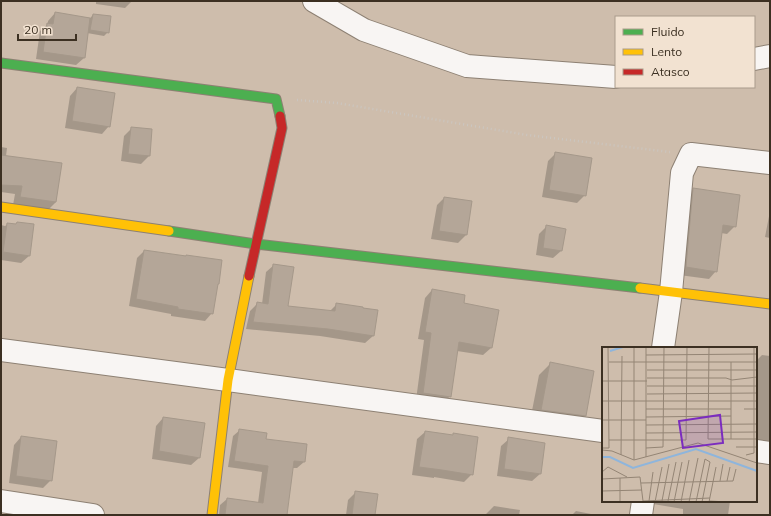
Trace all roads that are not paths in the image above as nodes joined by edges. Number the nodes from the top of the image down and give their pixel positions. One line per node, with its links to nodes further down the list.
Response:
1 (314, 1): 5 (street)
2 (770, 56): 3 (street)
3 (755, 59)
4 (1, 63): 8 (street)
5 (615, 77)
6 (770, 163): 9 (street)
7 (1, 207): 8 (street)
8 (256, 244): 9 (street); 13 (street)
9 (671, 292): 10 (street); 11 (street)
10 (770, 304)
11 (664, 347)
12 (1, 350): 13 (street)
13 (228, 380): 14 (street); 20 (street)
14 (602, 431)
15 (757, 451): 16 (street)
16 (770, 453)
17 (1, 501): 19 (street)
18 (643, 502): 21 (street)
19 (93, 515)
20 (212, 515)
21 (641, 515)

